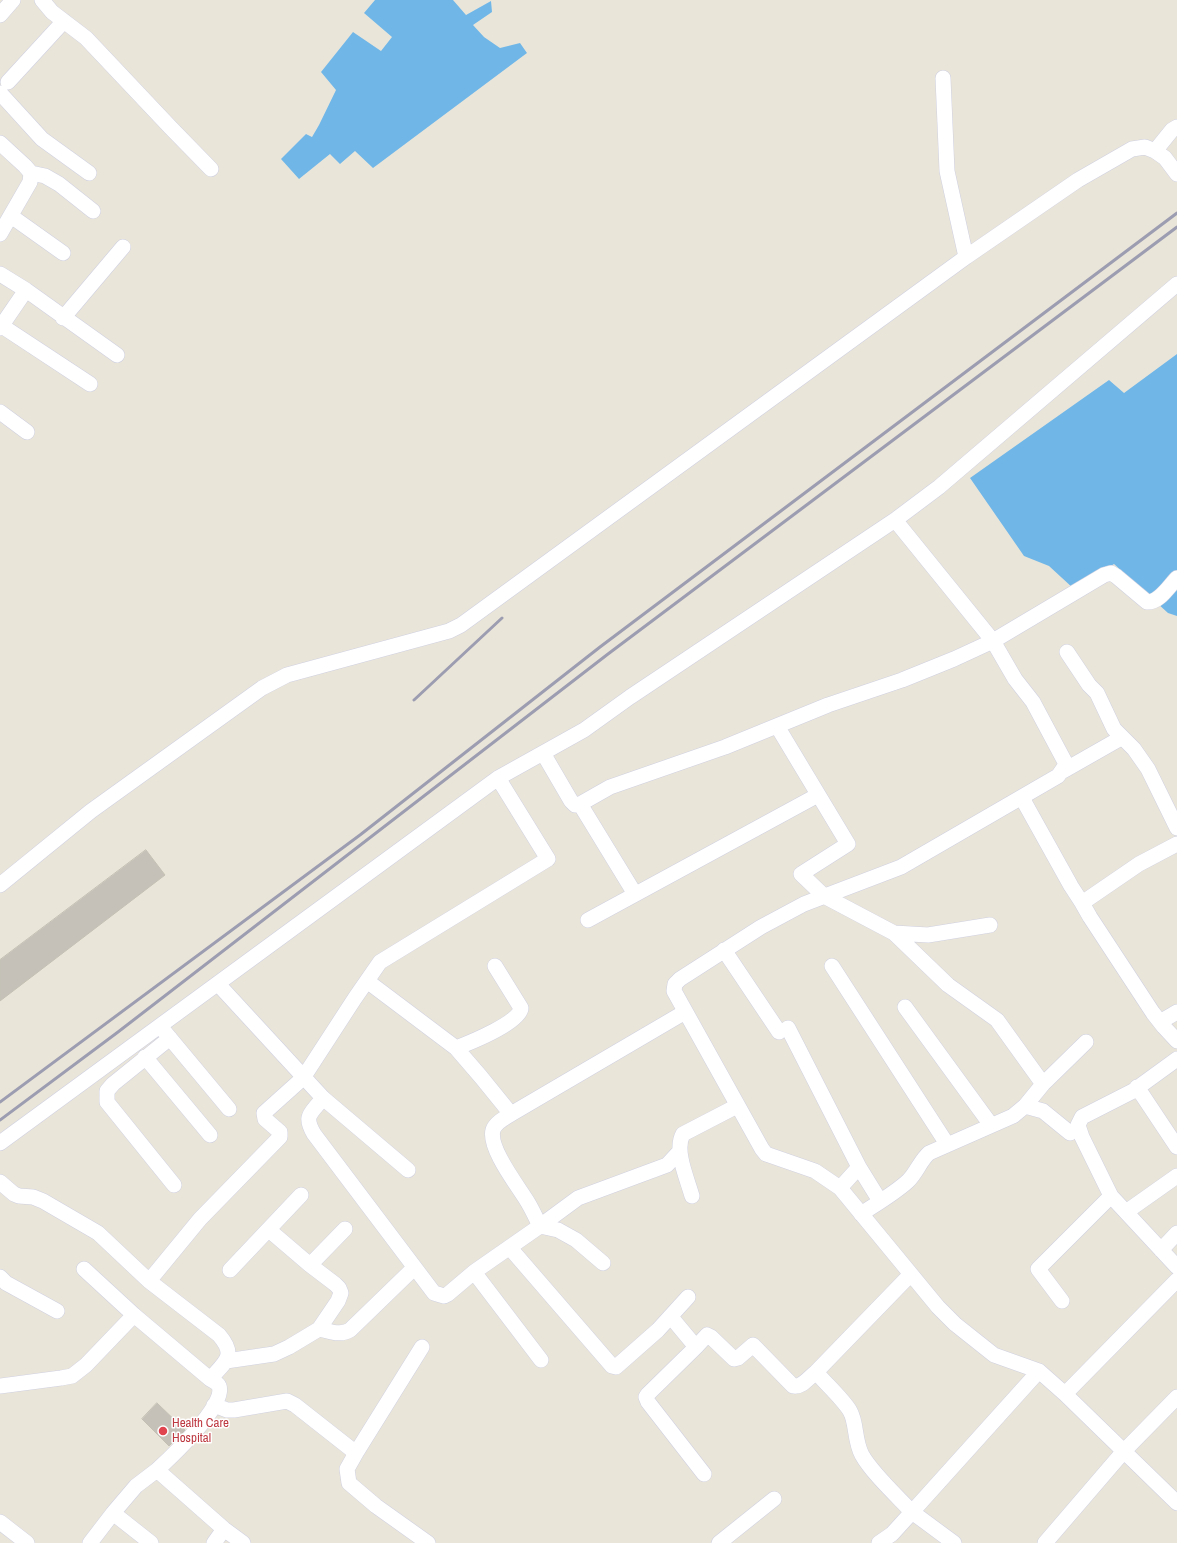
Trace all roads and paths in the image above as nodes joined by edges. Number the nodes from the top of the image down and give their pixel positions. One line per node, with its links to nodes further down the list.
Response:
1 (13, 0): 3 (street)
2 (42, 0): 4 (street)
3 (0, 15)
4 (64, 21): 6 (street); 10 (street)
5 (943, 78): 19 (street)
6 (2, 86): 12 (street)
7 (1177, 127): 9 (street)
8 (0, 143): 11 (street)
9 (1155, 151): 13 (street); 19 (street)
10 (211, 169)
11 (31, 173): 14 (street); 15 (street)
12 (89, 173)
13 (1177, 174)
14 (93, 211)
15 (11, 216): 16 (street); 18 (street)
16 (0, 234)
17 (123, 247): 23 (street)
18 (64, 253)
19 (966, 257): 43 (street)
20 (0, 274): 22 (street)
21 (1177, 284): 29 (street)
22 (26, 290): 23 (street); 24 (street)
23 (63, 318): 25 (street)
24 (1, 327): 26 (street)
25 (117, 355)
26 (90, 384)
27 (0, 412): 28 (street)
28 (26, 432)
29 (895, 520): 31 (street); 35 (street)
30 (1177, 578): 31 (street)
31 (993, 641): 33 (street); 36 (street)
32 (1067, 652): 34 (street)
33 (777, 726): 38 (street); 40 (street)
34 (1121, 738): 36 (street); 41 (street)
35 (543, 753): 37 (street); 40 (street)
36 (1062, 771): 39 (street)
37 (498, 778): 53 (street); 54 (street)
38 (818, 795): 44 (street); 45 (street)
39 (1022, 798): 45 (street); 46 (street)
40 (580, 804): 44 (street)
41 (1177, 828)
42 (1177, 844): 46 (street)
43 (0, 885)
44 (635, 894): 47 (street)
45 (824, 896): 49 (street); 50 (street)
46 (1082, 903): 58 (street)
47 (588, 920)
48 (990, 925): 49 (street)
49 (894, 933): 67 (street)
50 (724, 950): 56 (street); 81 (street)
51 (495, 966): 63 (street)
52 (832, 966): 78 (street)
53 (367, 980): 63 (street); 66 (street)
54 (218, 984): 59 (street); 66 (street)
55 (905, 1007): 74 (street)
56 (685, 1012): 70 (street); 73 (street)
57 (1177, 1012): 58 (street)
58 (1160, 1022): 61 (street)
59 (160, 1026): 60 (street); 77 (street)
60 (170, 1038): 64 (street); 72 (street)
61 (1177, 1040)
62 (1086, 1042): 67 (street)
63 (456, 1048): 73 (street)
64 (145, 1058): 76 (street); 85 (street)
65 (1177, 1059): 68 (street)
66 (303, 1078): 69 (street); 109 (street)
67 (1043, 1084): 71 (street)
68 (1137, 1087): 79 (street); 89 (street)
69 (323, 1098): 82 (street); 102 (street)
70 (737, 1106): 80 (street); 86 (street)
71 (1025, 1106): 74 (street); 75 (street)
72 (228, 1108)
73 (511, 1114): 93 (street)
74 (991, 1125): 78 (street)
75 (1070, 1133)
76 (210, 1135)
77 (0, 1144)
78 (947, 1144): 90 (street)
79 (1177, 1147)
80 (679, 1152): 88 (street); 93 (street)
81 (859, 1167): 86 (street); 90 (street)
82 (408, 1170)
83 (1177, 1176): 91 (street)
84 (0, 1182): 109 (street)
85 (174, 1185)
86 (840, 1188): 92 (street)
87 (301, 1195): 95 (street)
88 (692, 1196)
89 (1111, 1196): 91 (street); 111 (street)
90 (880, 1201): 92 (street)
91 (1126, 1212): 98 (street)
92 (861, 1214): 106 (street)
93 (540, 1226): 97 (street); 99 (street)
94 (345, 1229): 100 (street)
95 (269, 1230): 100 (street); 104 (street)
96 (1177, 1233): 98 (street)
97 (510, 1248): 105 (street); 114 (street)
98 (1161, 1250): 101 (street)
99 (603, 1263)
100 (310, 1265): 115 (street)
101 (1177, 1267)
102 (414, 1268): 105 (street); 115 (street)
103 (84, 1269): 113 (street)
104 (230, 1270)
105 (474, 1272): 118 (street)
106 (910, 1275): 120 (street); 121 (street)
107 (0, 1277): 112 (street)
108 (1177, 1280): 124 (street)
109 (149, 1281): 119 (street)
110 (688, 1297): 114 (street)
111 (1062, 1302)
112 (57, 1311)
113 (134, 1314): 122 (street); 123 (street)
114 (671, 1317): 116 (street)
115 (319, 1329): 119 (street)
116 (696, 1346): 121 (street); 130 (street)
117 (422, 1347): 128 (street)
118 (541, 1360)
119 (226, 1361): 122 (street)
120 (1039, 1371): 124 (street); 133 (street)
121 (816, 1372): 133 (street)
122 (210, 1379): 126 (street)
123 (0, 1386)
124 (1065, 1394): 127 (street)
125 (1177, 1397): 127 (street)
126 (214, 1405): 128 (street); 129 (street)
127 (1124, 1451): 132 (street); 137 (street)
128 (356, 1453): 143 (street)
129 (157, 1470): 134 (street); 136 (street)
130 (704, 1474)
131 (774, 1498): 144 (street)
132 (1177, 1503)
133 (912, 1512): 145 (street); 146 (street)
134 (113, 1513): 139 (street); 140 (street)
135 (0, 1522): 138 (street)
136 (224, 1530): 141 (street); 142 (street)
137 (1046, 1542)
138 (27, 1543)
139 (90, 1543)
140 (151, 1543)
141 (214, 1543)
142 (243, 1543)
143 (428, 1543)
144 (719, 1543)
145 (879, 1543)
146 (954, 1543)

